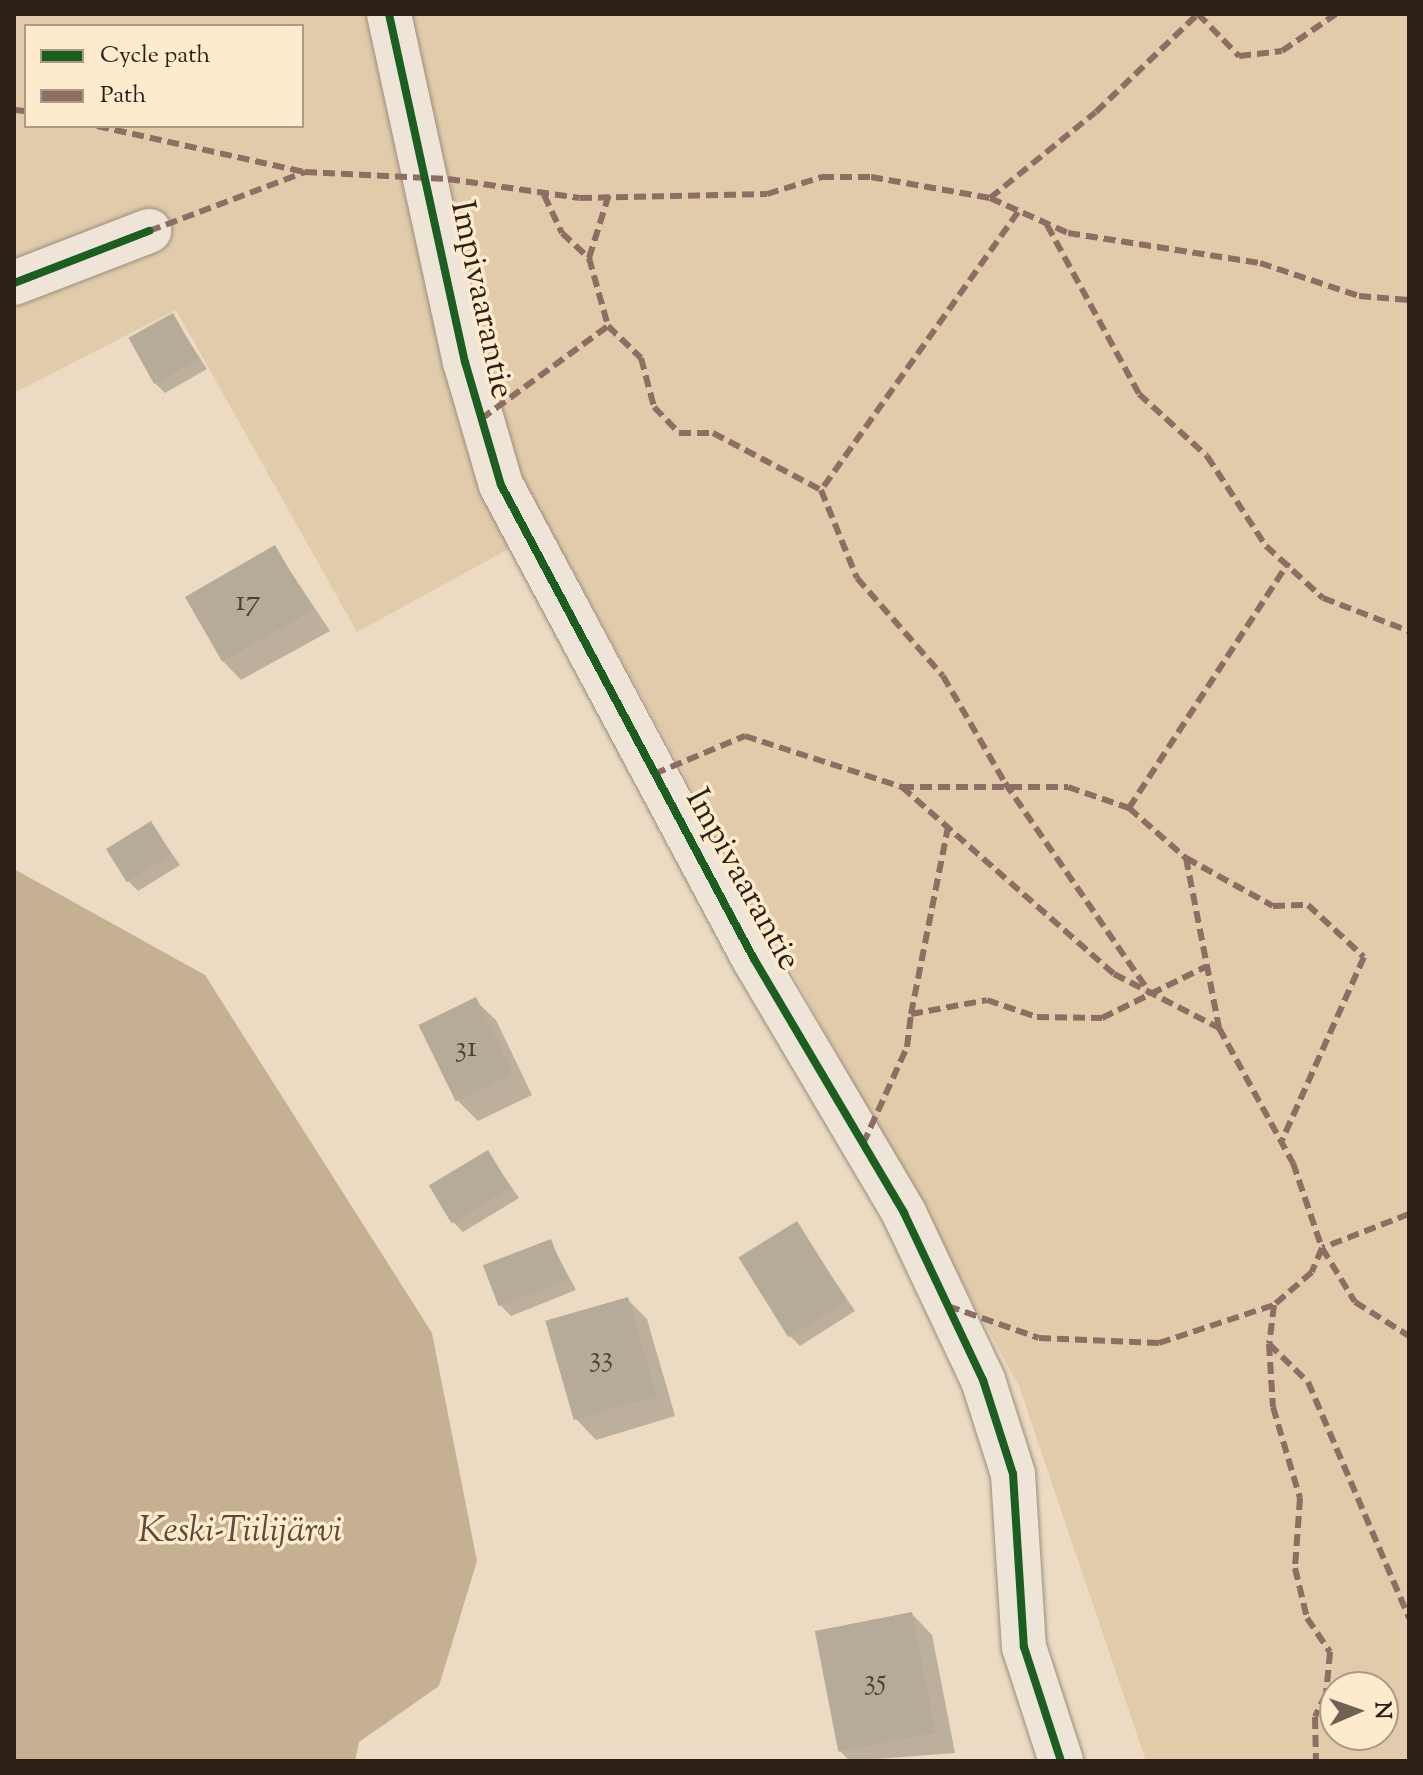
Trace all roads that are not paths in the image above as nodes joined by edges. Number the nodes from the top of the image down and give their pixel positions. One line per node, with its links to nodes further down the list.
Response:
1 (389, 14): 4 (street, Impivaarantie)
2 (149, 231): 3 (street)
3 (14, 283)
4 (1061, 1761)

